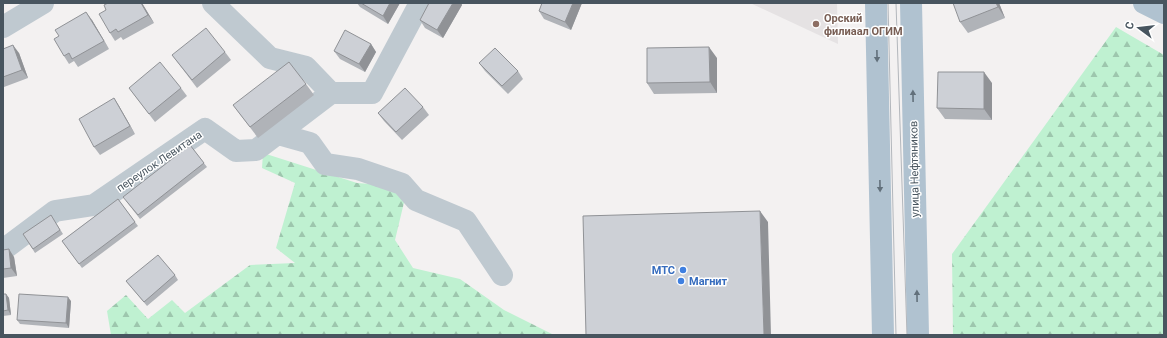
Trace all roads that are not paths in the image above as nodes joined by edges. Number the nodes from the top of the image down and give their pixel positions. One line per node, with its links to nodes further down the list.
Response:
1 (43, 3): 8 (street)
2 (213, 3): 9 (street)
3 (420, 3): 9 (street)
4 (876, 3): 13 (main road, one-way to 13)
5 (911, 3): 14 (main road, улица Нефтяников, one-way to 5)
6 (1144, 3): 7 (main road)
7 (1164, 13)
8 (3, 27)
9 (331, 93): 10 (street, переулок Левитана)
10 (278, 134): 11 (street, переулок Левитана); 12 (street)
11 (3, 250)
12 (502, 276)
13 (883, 335)
14 (918, 335)

